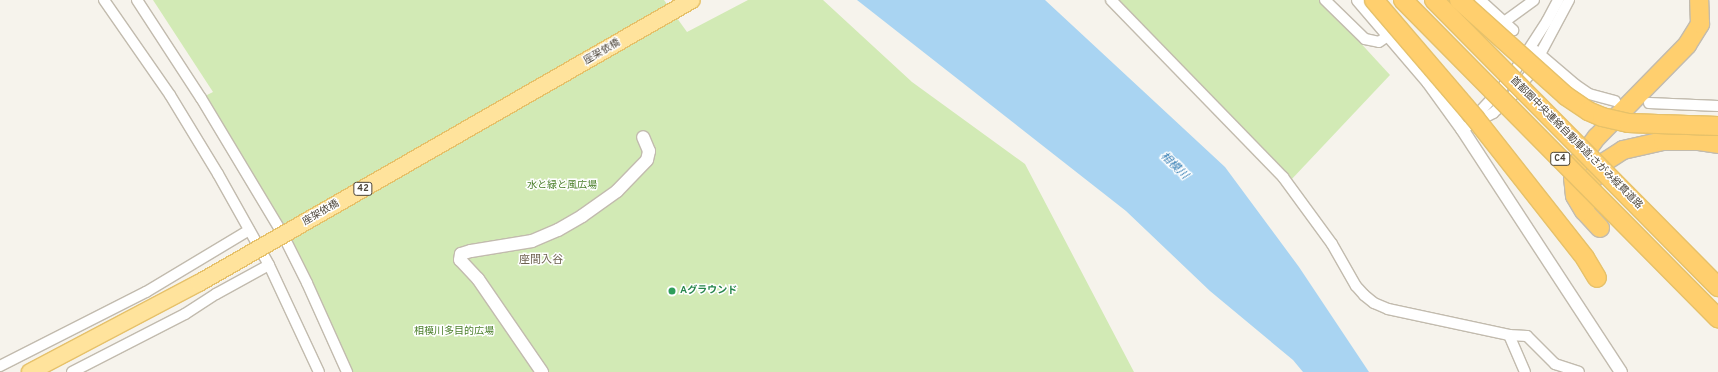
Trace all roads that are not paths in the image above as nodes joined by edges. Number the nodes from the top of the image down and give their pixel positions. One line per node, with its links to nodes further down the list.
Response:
1 (104, 0): 28 (street)
2 (137, 0): 38 (street)
3 (692, 0): 35 (main road, 座架依橋 / 42, bridge)
4 (1111, 0): 33 (street)
5 (1325, 0): 18 (street)
6 (1358, 0): 18 (street)
7 (1374, 0): 30 (highway, bridge)
8 (1403, 0): 32 (highway, C4, bridge)
9 (1434, 0): 31 (highway, 首都圏中央連絡自動車道;さがみ縦貫道路 / C4, bridge)
10 (1459, 0): 24 (highway, bridge)
11 (1480, 0): 16 (street)
12 (1534, 0): 16 (street)
13 (1558, 0): 19 (street)
14 (1569, 0): 20 (street)
15 (1699, 0): 27 (highway)
16 (1504, 22): 17 (street)
17 (1513, 30)
18 (1389, 35): 25 (street)
19 (1531, 48): 20 (street); 25 (street)
20 (1540, 55): 21 (street); 25 (street)
21 (1615, 101)
22 (1649, 103): 23 (street)
23 (1718, 106)
24 (1718, 126)
25 (1462, 129): 42 (street)
26 (643, 137): 39 (street)
27 (1718, 144)
28 (249, 230): 29 (street); 34 (street)
29 (269, 265): 36 (street); 37 (street)
30 (1597, 278)
31 (1718, 287)
32 (1718, 318)
33 (1509, 335): 40 (street); 41 (street)
34 (0, 366)
35 (30, 372)
36 (72, 372)
37 (319, 372)
38 (347, 372)
39 (542, 372)
40 (1525, 372)
41 (1578, 372)
42 (1621, 372)

